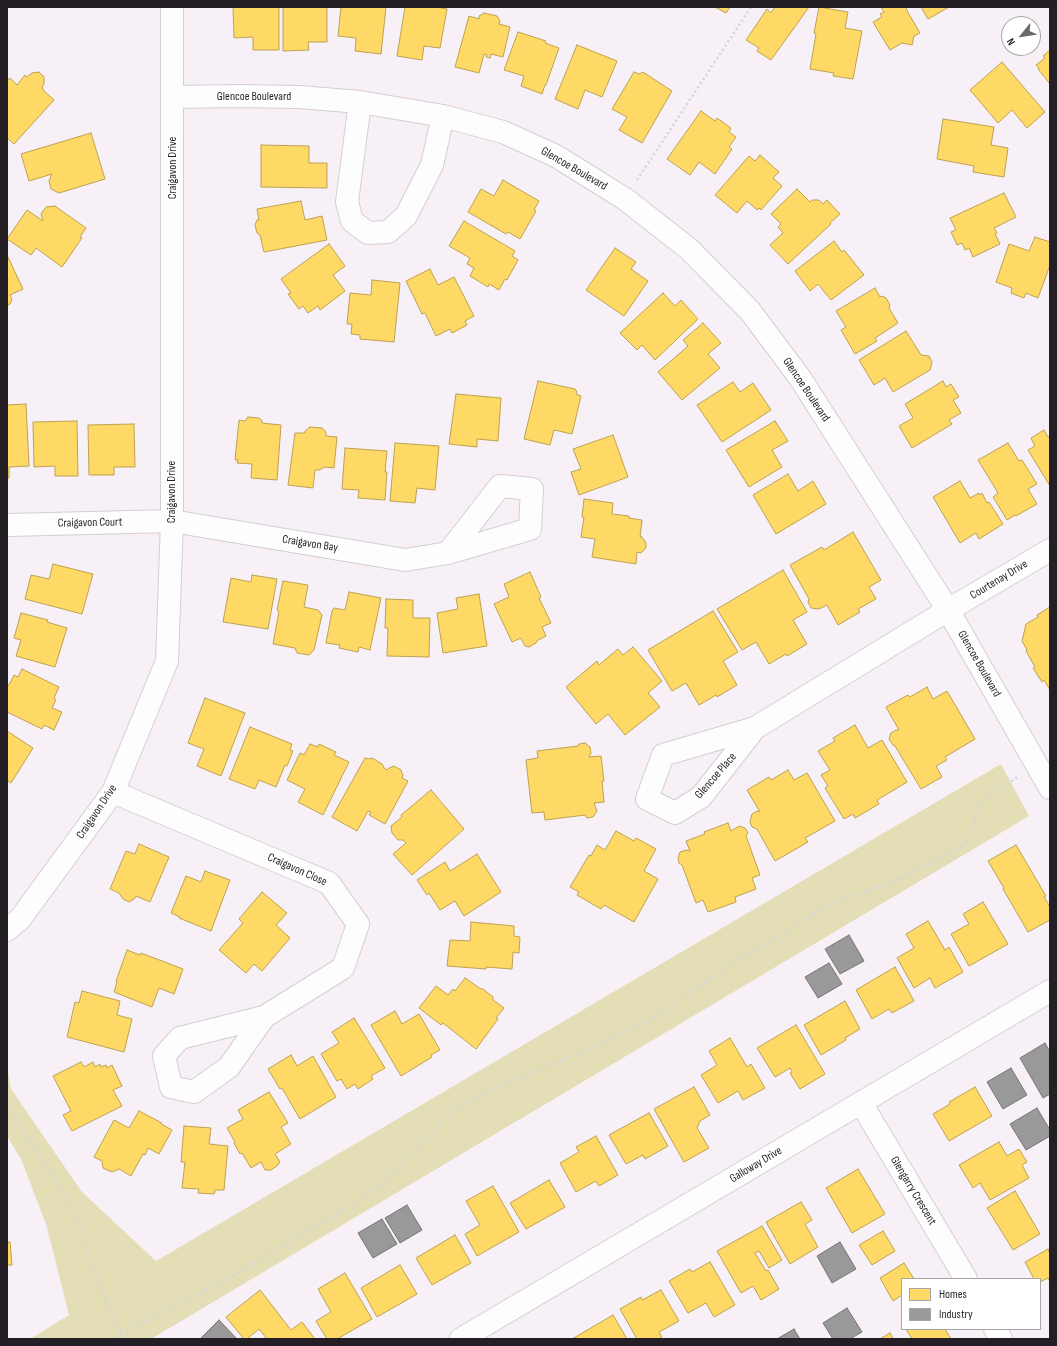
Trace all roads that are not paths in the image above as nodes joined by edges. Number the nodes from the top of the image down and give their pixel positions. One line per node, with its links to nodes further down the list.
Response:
1 (172, 7): 2 (street, Craigavon Drive)
2 (172, 98): 3 (street, Glencoe Boulevard); 5 (street, Craigavon Drive)
3 (360, 102): 4 (street, Glencoe Boulevard); 4 (street)
4 (443, 116): 9 (street, Glencoe Boulevard)
5 (172, 521): 6 (street, Craigavon Court); 8 (street, Craigavon Bay); 12 (street, Craigavon Drive)
6 (7, 525)
7 (1050, 550): 9 (street, Courtenay Drive)
8 (448, 553)
9 (948, 610): 10 (street, Glencoe Place); 11 (street, Glencoe Boulevard)
10 (755, 728): 10 (street, Glencoe Place)
11 (1050, 788)
12 (113, 792): 13 (street, Craigavon Drive); 15 (street, Craigavon Close)
13 (7, 930)
14 (1050, 991): 16 (street, Galloway Drive)
15 (264, 1017)
16 (861, 1103): 17 (street, Glengarry Crescent); 19 (street, Galloway Drive)
17 (965, 1278)
18 (996, 1330): 20 (street)
19 (461, 1339)
20 (1001, 1339)

